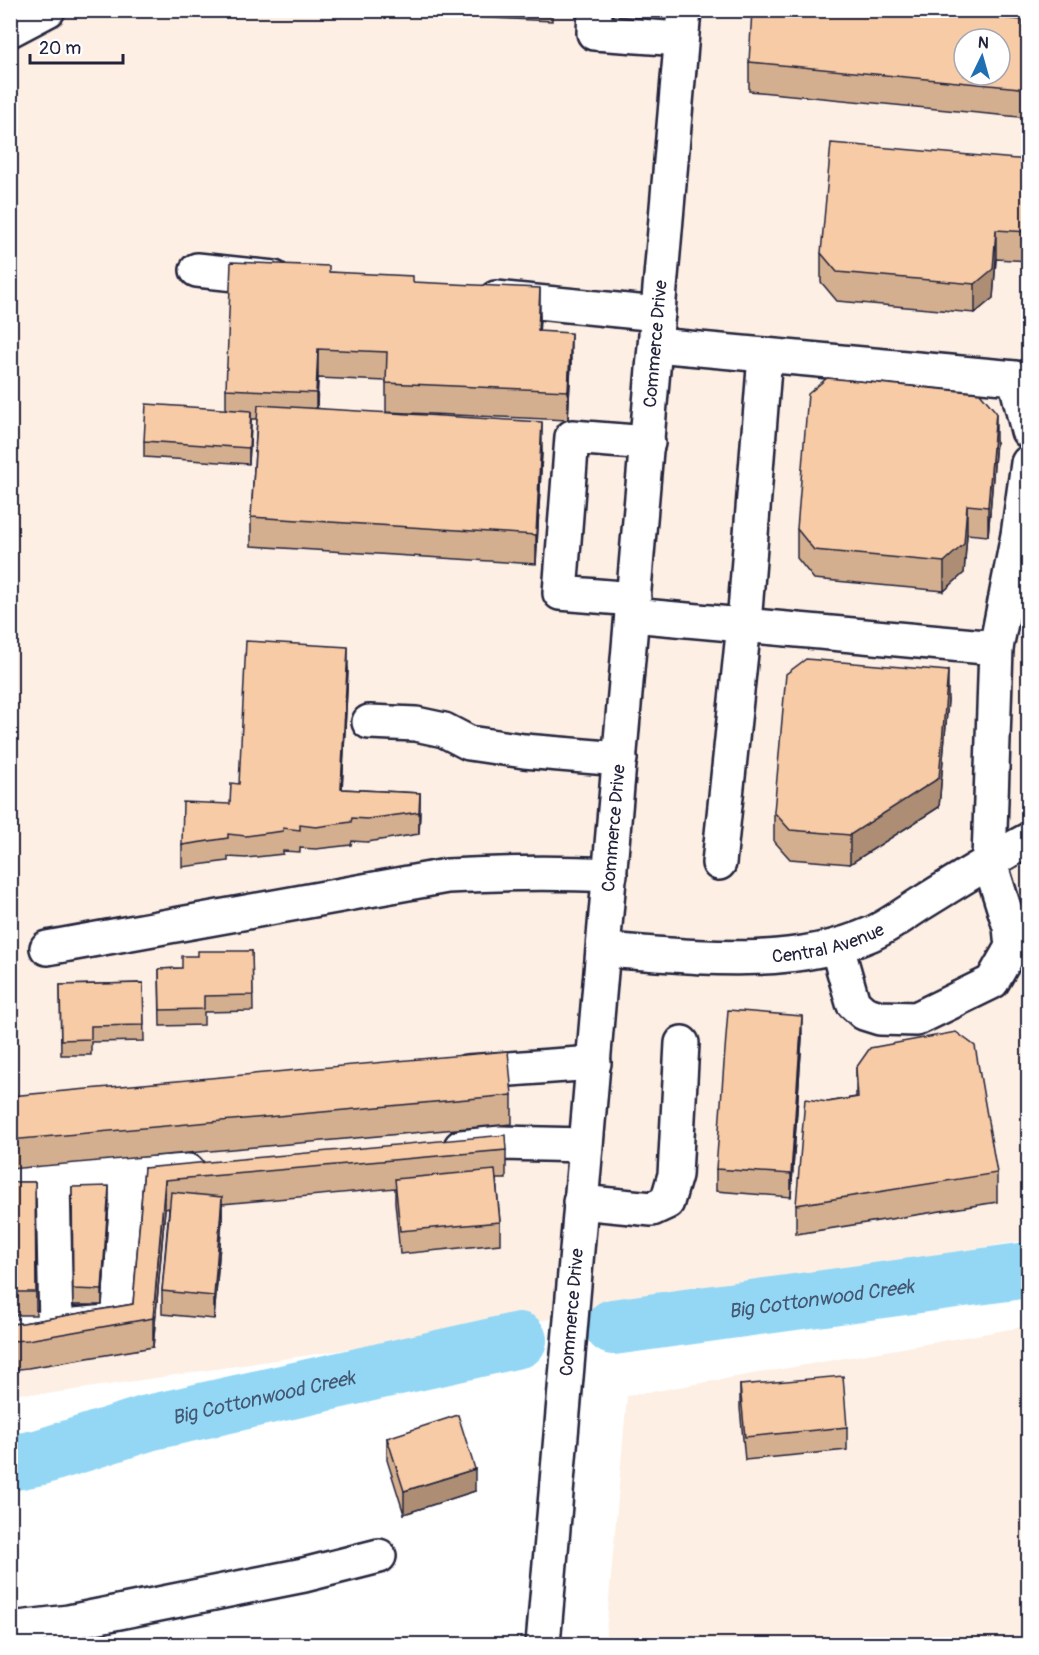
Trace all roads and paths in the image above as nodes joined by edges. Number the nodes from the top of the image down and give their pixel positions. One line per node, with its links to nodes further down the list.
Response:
1 (48, 10): 4 (street)
2 (595, 10): 3 (street)
3 (683, 25): 8 (street, Commerce Drive)
4 (10, 30)
5 (197, 270): 6 (street)
6 (302, 280)
7 (466, 296): 8 (street)
8 (657, 330): 9 (street); 11 (street, Commerce Drive)
9 (765, 355): 10 (street); 14 (street)
10 (1029, 430)
11 (648, 443): 13 (street, Commerce Drive); 13 (street)
12 (1029, 463): 15 (street)
13 (633, 607): 14 (street); 17 (street, Commerce Drive)
14 (744, 624): 15 (street); 20 (street)
15 (996, 648): 19 (street)
16 (369, 722): 17 (street)
17 (620, 759): 21 (street, Commerce Drive)
18 (1029, 840): 19 (street, Central Avenue)
19 (989, 860): 22 (street, Central Avenue); 22 (street)
20 (719, 863)
21 (610, 875): 23 (street); 24 (street, Commerce Drive)
22 (837, 947): 24 (street, Central Avenue)
23 (47, 948)
24 (604, 950): 26 (street, Commerce Drive)
25 (682, 1043): 34 (street)
26 (594, 1063): 27 (street); 28 (street, Commerce Drive)
27 (436, 1074)
28 (585, 1145): 29 (street); 34 (street, Commerce Drive)
29 (431, 1149)
30 (220, 1168): 31 (street)
31 (127, 1176): 32 (street); 35 (street)
32 (53, 1181): 33 (street); 35 (street)
33 (10, 1183)
34 (580, 1202): 39 (street, Commerce Drive)
35 (56, 1327): 36 (street)
36 (10, 1330)
37 (379, 1556): 38 (street)
38 (10, 1629)
39 (543, 1644)

